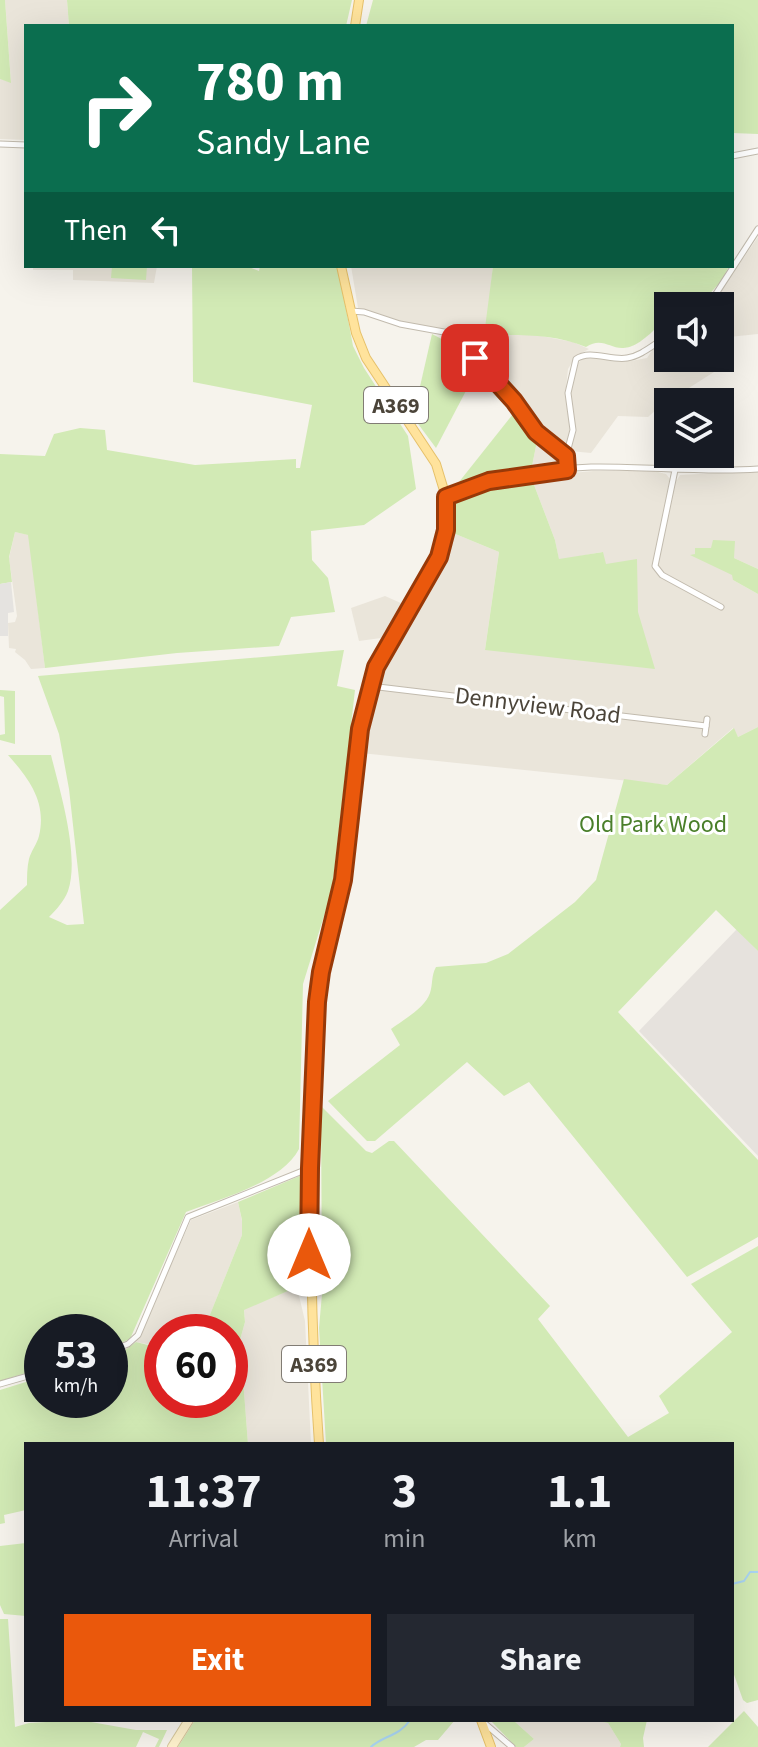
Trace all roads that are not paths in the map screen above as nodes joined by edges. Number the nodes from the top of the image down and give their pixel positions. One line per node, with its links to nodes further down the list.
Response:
1 (359, 0): 2 (main road)
2 (355, 24)
3 (0, 144): 4 (street)
4 (24, 145)
5 (758, 151): 6 (street)
6 (734, 156)
7 (758, 229): 8 (street)
8 (734, 266)
9 (341, 268): 12 (main road, A369)
10 (733, 268): 11 (street)
11 (717, 292)
12 (351, 311): 14 (street); 18 (main road, A369)
13 (654, 344): 14 (street)
14 (566, 456): 16 (street)
15 (758, 469): 17 (street)
16 (567, 470): 17 (street); 18 (street)
17 (675, 470): 19 (street)
18 (446, 497): 20 (main road, A369)
19 (721, 607)
20 (369, 686): 21 (street, Dennyview Road); 22 (main road, A369)
21 (705, 734)
22 (310, 1168): 23 (street); 26 (main road, A369)
23 (128, 1344)
24 (24, 1377): 25 (street)
25 (0, 1384)
26 (319, 1442)
27 (188, 1722): 30 (street)
28 (482, 1722): 31 (main road)
29 (483, 1722): 32 (street)
30 (172, 1747)
31 (491, 1747)
32 (512, 1747)

